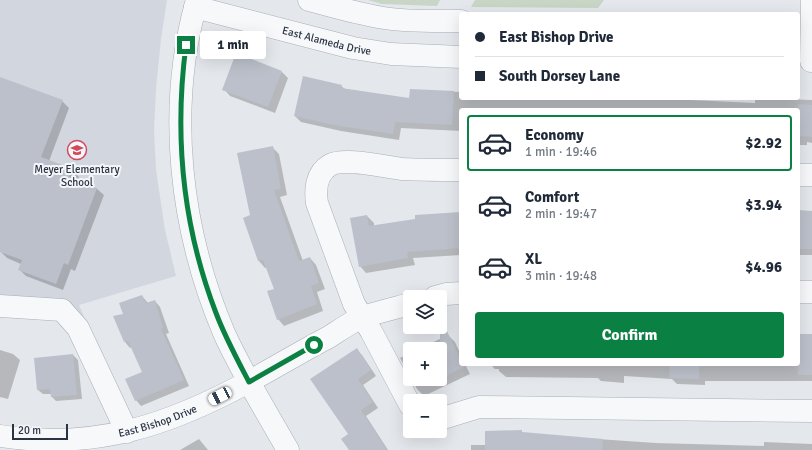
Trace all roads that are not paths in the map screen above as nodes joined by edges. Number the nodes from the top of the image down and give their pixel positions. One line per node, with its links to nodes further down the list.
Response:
1 (309, 0): 4 (street)
2 (812, 2): 5 (street)
3 (196, 3): 6 (street, East Alameda Drive); 18 (street)
4 (459, 21)
5 (807, 25): 7 (street)
6 (459, 57)
7 (807, 60)
8 (459, 170): 17 (street)
9 (800, 175): 10 (street)
10 (812, 175)
11 (800, 292): 12 (street)
12 (812, 292)
13 (459, 293): 14 (street)
14 (447, 294)
15 (0, 306): 22 (street)
16 (403, 306): 17 (street, East Bishop Drive)
17 (363, 318): 18 (street, East Bishop Drive); 19 (street)
18 (249, 382): 22 (street, East Bishop Drive); 24 (street)
19 (404, 394)
20 (812, 411): 21 (street)
21 (447, 417)
22 (127, 432): 23 (street, East Bishop Drive)
23 (0, 436)
24 (288, 450)

